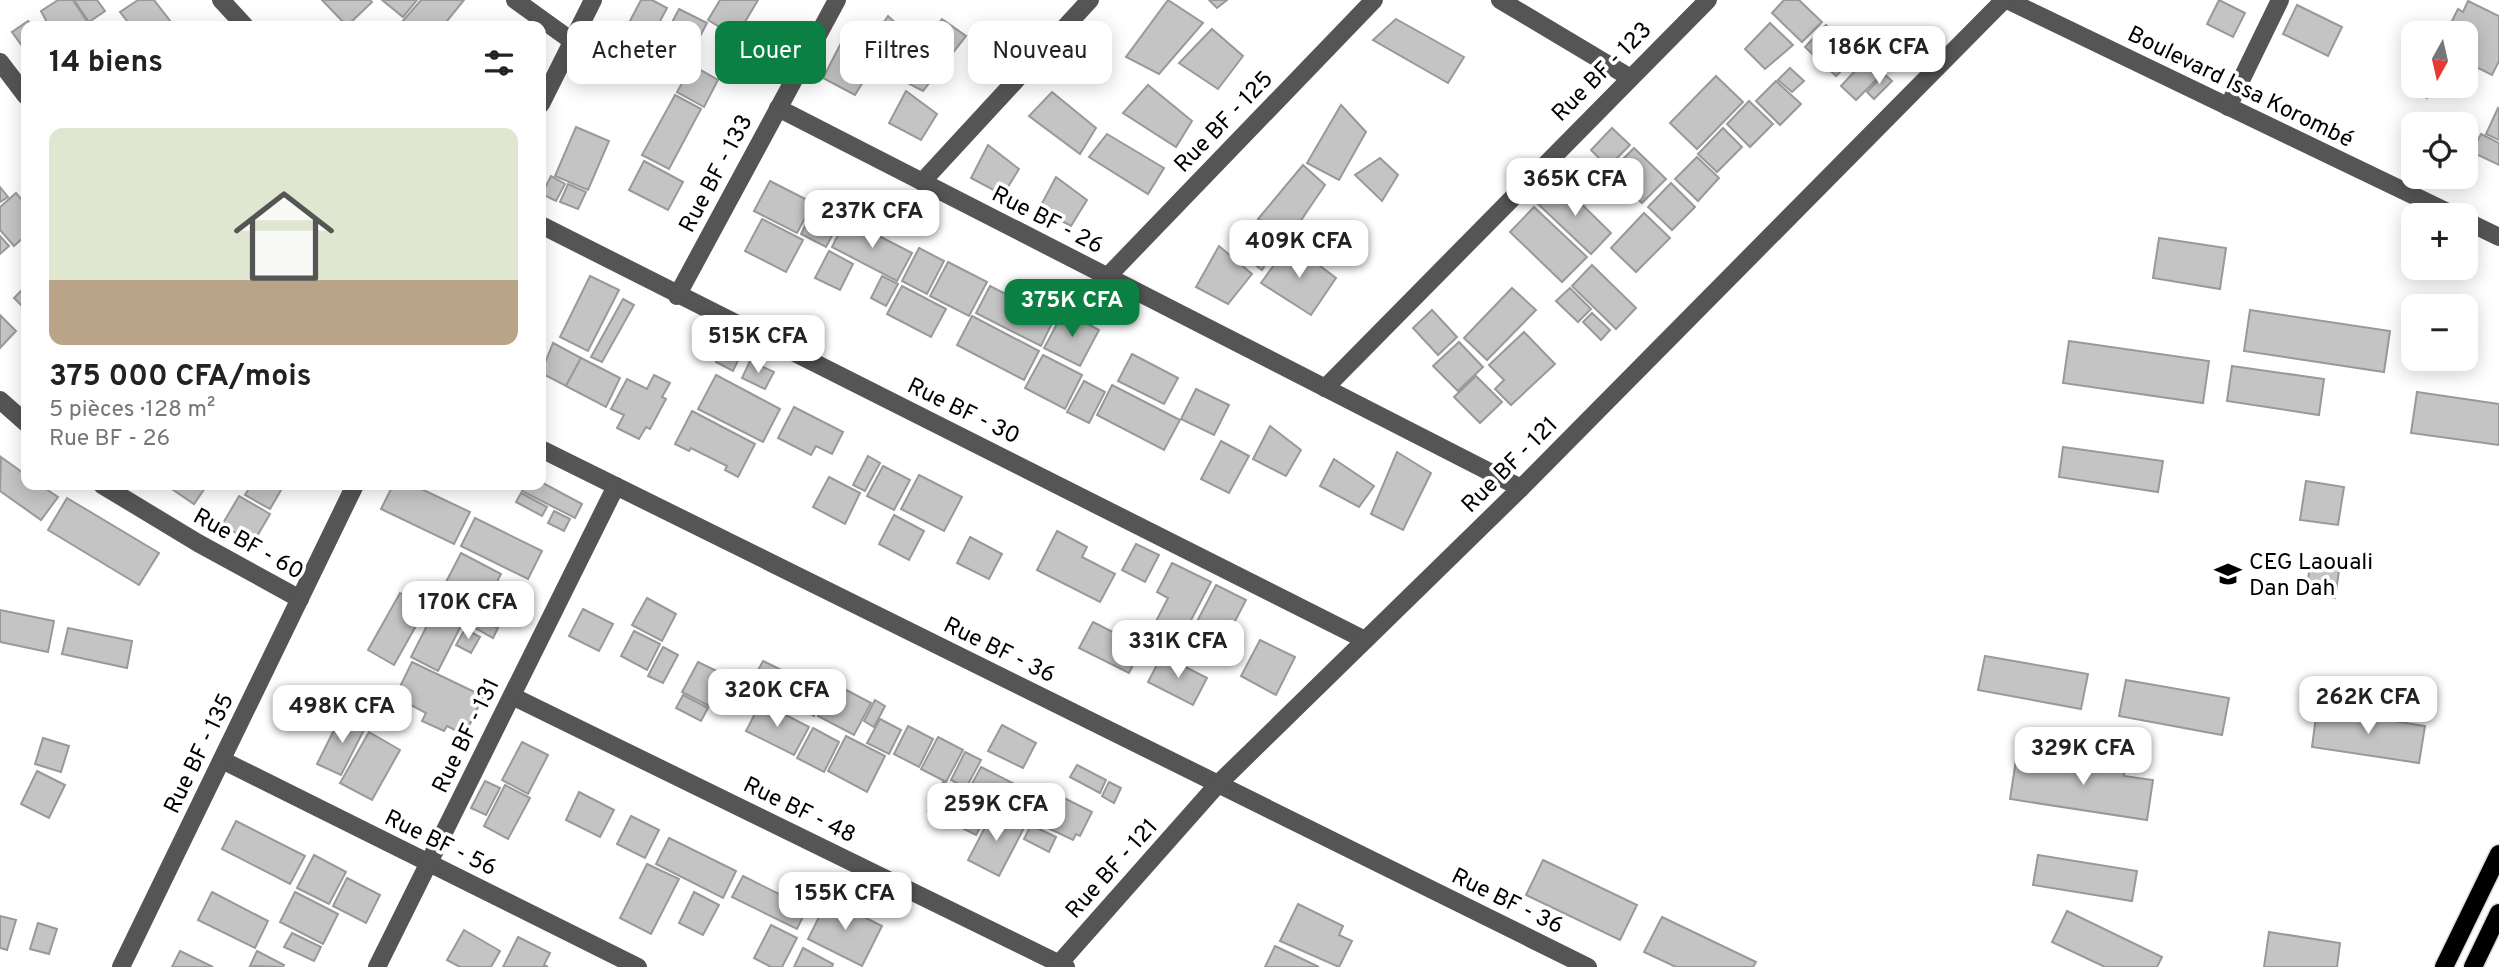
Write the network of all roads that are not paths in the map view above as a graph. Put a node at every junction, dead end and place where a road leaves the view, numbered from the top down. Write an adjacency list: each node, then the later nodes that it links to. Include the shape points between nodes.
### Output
1 (221, 0): 11 (street)
2 (514, 0): 12 (street)
3 (593, 0): 13 (street)
4 (837, 0): 22 (street, Rue BF - 133)
5 (1090, 0): 23 (street)
6 (1374, 0): 28 (street, Rue BF - 125)
7 (1500, 0): 18 (street)
8 (1708, 0): 18 (street, Rue BF - 123)
9 (2005, 0): 21 (street, Boulevard Issa Korombé); 35 (street, Rue BF - 121)
10 (2280, 0): 21 (street)
11 (240, 21)
12 (544, 21)
13 (582, 21)
14 (546, 23): 15 (street)
15 (567, 37)
16 (567, 51): 20 (street)
17 (0, 62): 19 (street)
18 (1629, 77): 30 (street, Rue BF - 123)
19 (21, 89)
20 (546, 94)
21 (2228, 107): 24 (street, Boulevard Issa Korombé)
22 (778, 108): 23 (street, Rue BF - 26); 29 (street, Rue BF - 133)
23 (922, 182): 28 (street, Rue BF - 26)
24 (2429, 203)
25 (2478, 227): 27 (street)
26 (546, 228): 29 (street, Rue BF - 30)
27 (2499, 237)
28 (1108, 276): 30 (street, Rue BF - 26)
29 (677, 296): 39 (street, Rue BF - 30)
30 (1325, 388): 35 (street, Rue BF - 26)
31 (0, 400): 32 (street)
32 (21, 418)
33 (546, 451): 34 (street, Rue BF - 36)
34 (616, 486): 40 (street, Rue BF - 131); 42 (street, Rue BF - 36)
35 (1521, 488): 39 (street, Rue BF - 121)
36 (110, 490): 38 (street, Rue BF - 60)
37 (353, 490): 38 (street, Rue BF - 135)
38 (300, 599): 41 (street, Rue BF - 135)
39 (1365, 640): 42 (street, Rue BF - 121)
40 (512, 696): 44 (street, Rue BF - 131); 47 (street, Rue BF - 48)
41 (222, 760): 44 (street, Rue BF - 56); 48 (street, Rue BF - 135)
42 (1218, 784): 47 (street, Rue BF - 121); 50 (street, Rue BF - 36)
43 (2499, 854): 51 (main road)
44 (429, 863): 46 (street, Rue BF - 56); 49 (street, Rue BF - 131)
45 (2499, 913): 52 (main road)
46 (632, 966)
47 (1060, 966)
48 (121, 967)
49 (377, 967)
50 (1588, 967)
51 (2444, 967)
52 (2473, 967)

